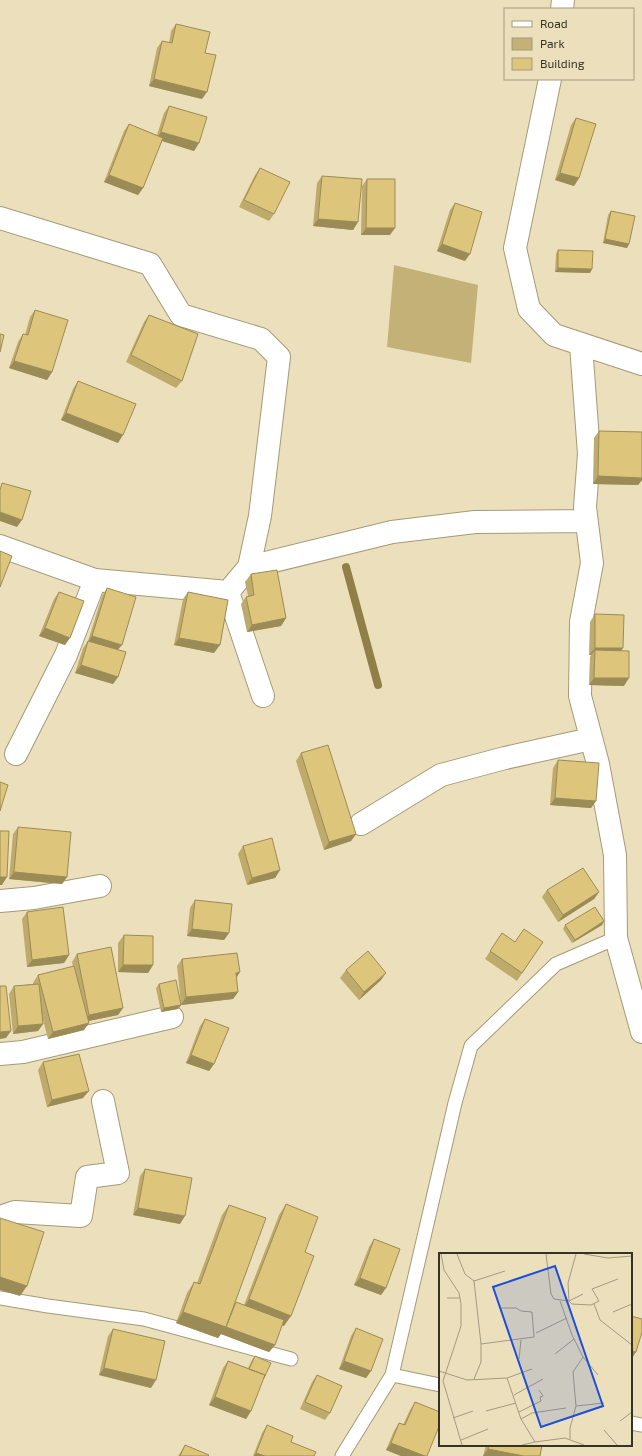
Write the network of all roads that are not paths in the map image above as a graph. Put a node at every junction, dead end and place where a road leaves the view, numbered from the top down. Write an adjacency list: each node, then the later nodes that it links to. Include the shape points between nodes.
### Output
1 (550, 80): 3 (street, via 516,248 529,309 554,335)
2 (0, 218): 7 (street, via 150,264 181,315 261,339 279,356 260,516)
3 (581, 345): 4 (street); 5 (street, via 589,454)
4 (642, 364)
5 (586, 520): 7 (street, via 475,522 392,532); 11 (street, via 592,563 581,622 580,696)
6 (0, 546): 8 (street)
7 (249, 567): 9 (street)
8 (95, 580): 9 (street); 12 (street, via 66,655)
9 (228, 592): 10 (street)
10 (263, 696)
11 (591, 739): 13 (street, via 441,775); 16 (street, via 615,855)
12 (16, 754)
13 (361, 824)
14 (100, 886): 15 (street, via 34,898)
15 (0, 901)
16 (616, 938): 18 (street); 24 (lane, via 556,964 471,1046 455,1103)
17 (172, 1017): 19 (street, via 23,1052)
18 (642, 1032)
19 (0, 1054)
20 (103, 1101): 21 (street, via 118,1173 87,1177 82,1216 15,1212)
21 (0, 1217)
22 (0, 1298): 23 (lane, via 144,1319)
23 (291, 1359)
24 (392, 1375): 25 (lane); 28 (lane)
25 (439, 1385)
26 (632, 1423): 27 (lane)
27 (642, 1425)
28 (342, 1456)

